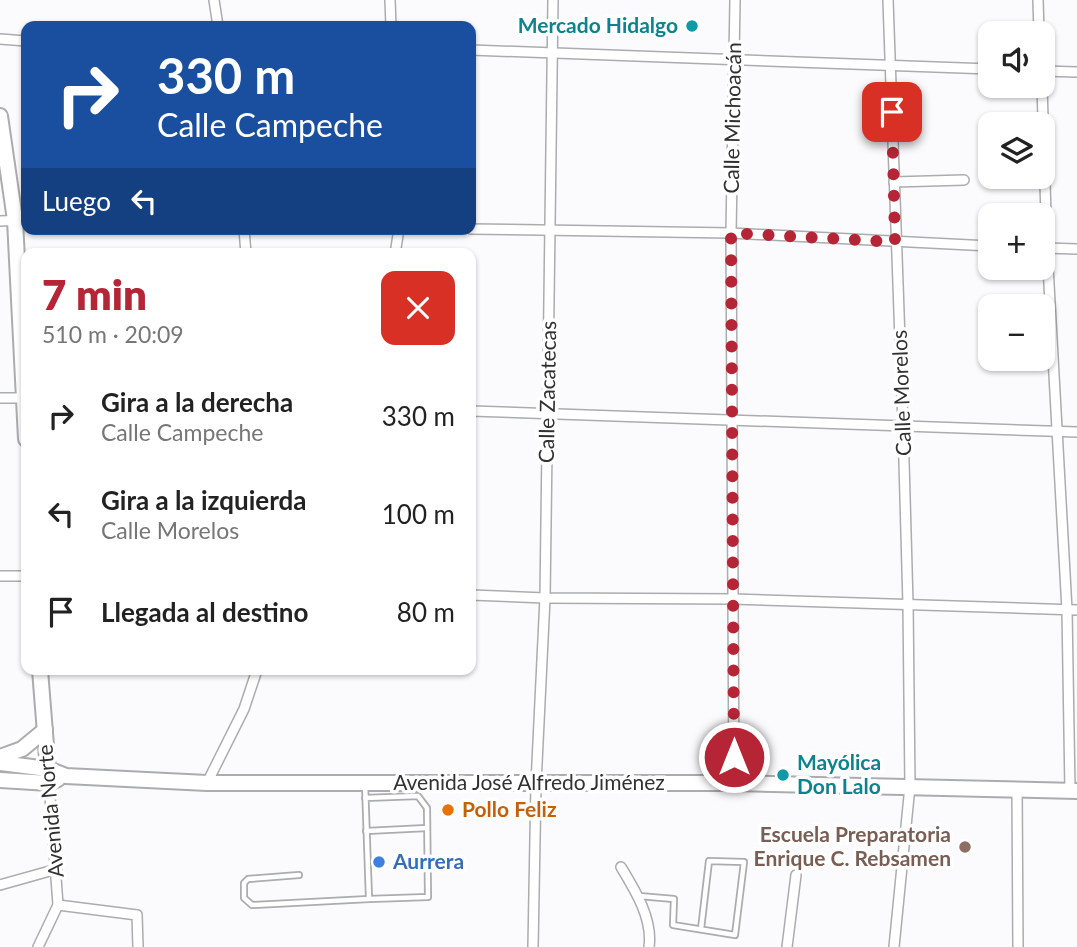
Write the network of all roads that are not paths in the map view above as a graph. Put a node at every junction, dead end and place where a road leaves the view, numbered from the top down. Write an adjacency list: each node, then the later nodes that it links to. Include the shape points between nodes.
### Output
1 (214, 0): 7 (street)
2 (390, 0): 8 (street)
3 (553, 0): 13 (street, Calle Zacatecas)
4 (735, 0): 14 (street, Calle Michoacán)
5 (888, 0): 15 (street, Calle Morelos)
6 (1038, 0): 9 (street)
7 (217, 21)
8 (391, 21)
9 (1039, 21)
10 (0, 39): 11 (street)
11 (21, 41)
12 (476, 50): 13 (street)
13 (552, 52): 14 (street); 27 (street, Calle Zacatecas)
14 (734, 60): 15 (street); 28 (street, Calle Michoacán)
15 (891, 66): 16 (street); 23 (street, Calle Morelos)
16 (978, 69)
17 (1055, 71): 18 (street)
18 (1077, 72)
19 (1042, 98): 24 (street)
20 (0, 116): 21 (main road)
21 (1, 131): 25 (main road)
22 (964, 180): 23 (street)
23 (894, 182): 29 (street, Calle Morelos)
24 (1044, 203)
25 (14, 220): 34 (main road)
26 (476, 229): 27 (street)
27 (551, 232): 28 (street); 38 (street, Calle Zacatecas)
28 (731, 233): 29 (street); 39 (street, Calle Michoacán)
29 (895, 242): 30 (street); 40 (street, Calle Morelos)
30 (978, 245)
31 (1055, 248): 32 (street)
32 (1077, 249)
33 (1047, 280): 41 (street)
34 (21, 333)
35 (0, 398): 36 (street)
36 (21, 398)
37 (476, 411): 38 (street)
38 (548, 414): 39 (street); 46 (street, Calle Zacatecas)
39 (733, 422): 40 (street); 47 (street, Calle Michoacán)
40 (904, 426): 41 (street); 48 (street, Calle Morelos)
41 (1058, 432): 42 (street); 49 (street)
42 (1077, 432)
43 (0, 576): 44 (street)
44 (21, 576)
45 (476, 595): 46 (street)
46 (545, 598): 47 (street); 59 (street, Calle Zacatecas)
47 (733, 599): 48 (street); 58 (street, Calle Michoacán)
48 (908, 604): 49 (street); 60 (street, Calle Morelos)
49 (1072, 610): 63 (street)
50 (40, 675): 52 (main road, Avenida Norte)
51 (255, 675): 57 (street, via 244,709)
52 (45, 730): 53 (main road, via 22,748); 55 (main road, Avenida Norte)
53 (0, 757)
54 (0, 763): 55 (main road)
55 (49, 776): 56 (main road); 57 (main road, Avenida José Alfredo Jiménez); 67 (street, Avenida Norte)
56 (0, 779)
57 (206, 783): 62 (main road, Avenida José Alfredo Jiménez)
58 (734, 783): 59 (main road, Avenida José Alfredo Jiménez); 60 (main road, Avenida José Alfredo Jiménez)
59 (537, 784): 62 (main road, Avenida José Alfredo Jiménez); 77 (street, Calle Zacatecas)
60 (909, 786): 61 (main road, Avenida José Alfredo Jiménez); 80 (street, Calle Morelos)
61 (1017, 788): 63 (main road, Avenida José Alfredo Jiménez); 81 (street)
62 (365, 791): 64 (lane, via 418,796 427,808); 65 (lane)
63 (1073, 791)
64 (427, 828): 65 (lane); 72 (lane, via 428,897)
65 (366, 831): 72 (lane)
66 (621, 867): 71 (street)
67 (57, 869): 70 (street); 73 (street, Avenida Norte)
68 (299, 875): 72 (lane, via 248,879 244,898 252,905)
69 (796, 875): 79 (street)
70 (0, 885)
71 (638, 896): 74 (lane, via 674,899 673,925); 78 (street)
72 (369, 899)
73 (58, 905): 75 (street, Avenida Norte); 76 (street, via 137,915)
74 (701, 929): 74 (lane, via 735,935 744,862 709,861)
75 (38, 947)
76 (138, 947)
77 (533, 947)
78 (649, 947)
79 (787, 947)
80 (894, 947)
81 (1018, 947)

